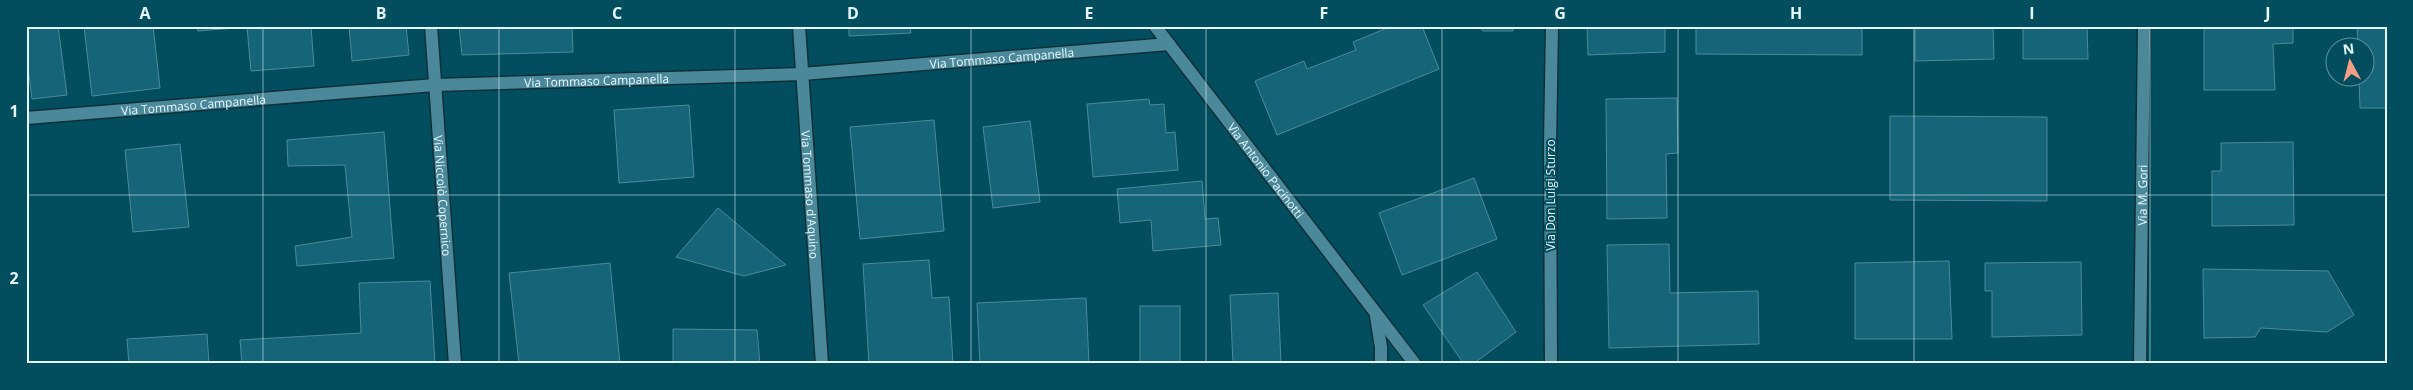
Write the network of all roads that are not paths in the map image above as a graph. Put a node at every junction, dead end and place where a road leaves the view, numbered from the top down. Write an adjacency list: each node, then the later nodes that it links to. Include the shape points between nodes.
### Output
1 (431, 26): 8 (street, Via Niccolò Copernico)
2 (798, 26): 7 (street, Via Tommaso d'Aquino)
3 (1155, 26): 6 (street, Via Antonio Pacinotti)
4 (1552, 26): 15 (street, Via Don Luigi Sturzo)
5 (2144, 26): 16 (street, Via M. Gori)
6 (1169, 44): 7 (street, Via Tommaso Campanella); 10 (street, Via Antonio Pacinotti)
7 (802, 74): 8 (street, Via Tommaso Campanella); 12 (street, Via Tommaso d'Aquino)
8 (435, 85): 9 (street, Via Tommaso Campanella); 11 (street, Via Niccolò Copernico)
9 (26, 118)
10 (1376, 316): 13 (street); 14 (street, Via Antonio Pacinotti)
11 (455, 364)
12 (822, 364)
13 (1380, 364)
14 (1415, 364)
15 (1551, 364)
16 (2140, 364)

